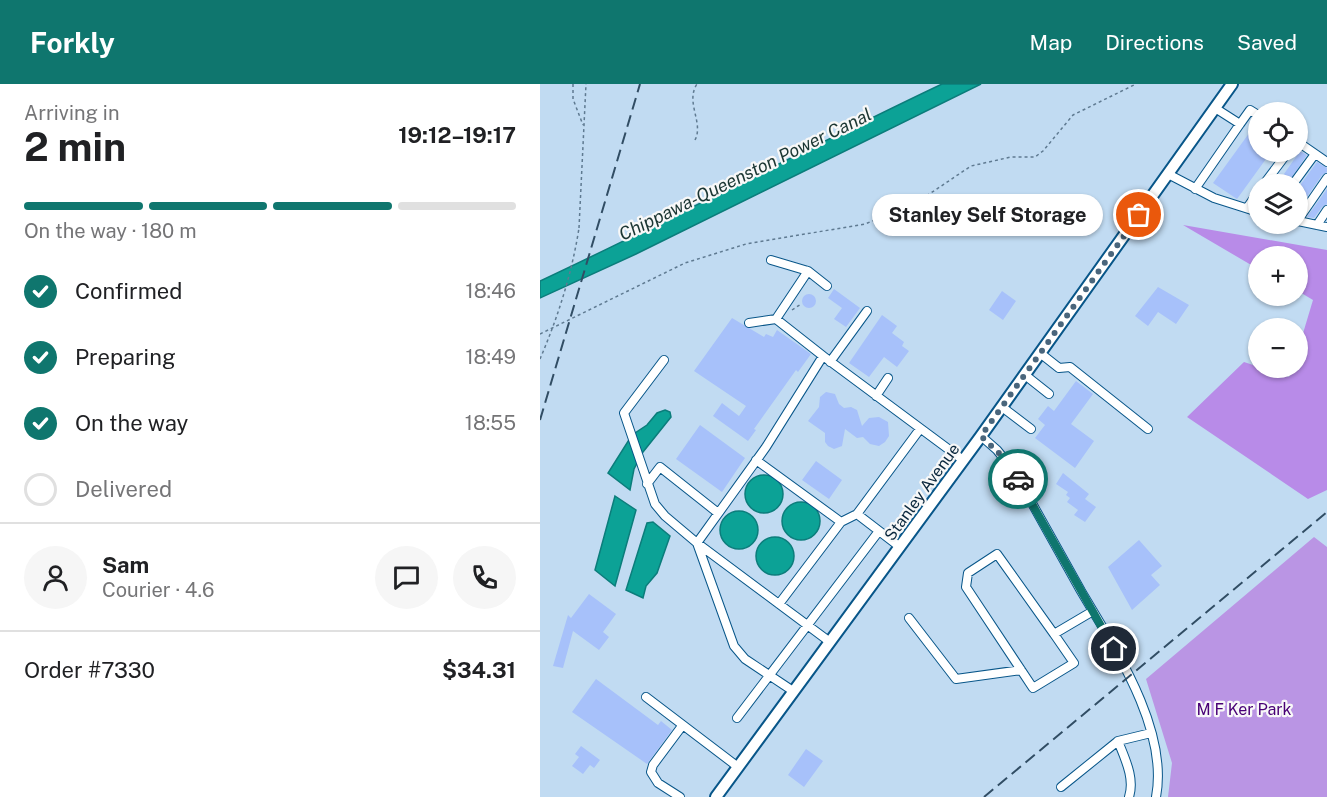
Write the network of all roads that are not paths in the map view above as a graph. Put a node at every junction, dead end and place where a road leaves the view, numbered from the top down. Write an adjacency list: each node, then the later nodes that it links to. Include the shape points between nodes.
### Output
1 (1232, 84): 2 (main road, Stanley Avenue)
2 (1215, 108): 4 (street); 8 (main road, Stanley Avenue)
3 (1248, 113): 4 (street)
4 (1240, 124): 11 (street)
5 (1308, 149): 6 (street)
6 (1315, 154): 7 (street); 9 (street)
7 (1327, 162)
8 (1168, 174): 11 (street); 24 (main road, Stanley Avenue)
9 (1300, 174)
10 (1327, 178): 12 (street)
11 (1195, 189): 13 (street)
12 (1308, 206)
13 (1247, 208)
14 (1327, 210): 16 (street)
15 (1308, 223): 16 (street)
16 (1317, 225): 17 (street)
17 (1327, 227)
18 (771, 260): 19 (street)
19 (808, 271): 20 (street); 22 (street)
20 (827, 286)
21 (867, 312): 27 (street)
22 (776, 319): 23 (street); 25 (street)
23 (749, 323)
24 (1040, 353): 28 (main road, Stanley Avenue); 35 (street, via 1059,368 1071,367)
25 (823, 356): 27 (street); 37 (street)
26 (664, 360): 39 (street, via 624,413)
27 (830, 362): 31 (street)
28 (1025, 375): 30 (street); 32 (main road, Stanley Avenue)
29 (888, 378): 31 (street)
30 (1049, 394)
31 (876, 396): 33 (street)
32 (1002, 407): 34 (street); 36 (main road, Stanley Avenue)
33 (920, 429): 38 (street); 41 (street)
34 (1031, 429)
35 (1148, 429)
36 (981, 436): 38 (main road, Stanley Avenue); 47 (street, via 1014,471)
37 (756, 460): 40 (street); 42 (street)
38 (963, 460): 45 (main road, Stanley Avenue)
39 (647, 484): 40 (street, via 660,467); 44 (street, via 660,510)
40 (718, 513): 44 (street)
41 (857, 513): 42 (street); 43 (street)
42 (841, 522): 46 (street)
43 (879, 531): 45 (street); 49 (street)
44 (697, 543): 46 (street); 53 (street, via 734,646)
45 (900, 547): 51 (main road, Stanley Avenue)
46 (778, 604): 49 (street)
47 (1093, 611): 50 (street); 58 (street, via 1129,677)
48 (909, 618): 52 (street, via 956,678)
49 (808, 625): 51 (street); 53 (street)
50 (1054, 634): 52 (street, via 1074,663 1033,688); 52 (street, via 997,554 968,573 966,587)
51 (830, 642): 54 (main road, Stanley Avenue)
52 (1022, 670)
53 (770, 676): 54 (street); 56 (street)
54 (793, 691): 60 (main road, Stanley Avenue)
55 (646, 697): 57 (street)
56 (737, 718)
57 (681, 726): 60 (street); 62 (street, via 651,772 658,783)
58 (1151, 733): 59 (street); 65 (street, via 1158,770)
59 (1118, 741): 61 (street); 64 (street, via 1131,774)
60 (738, 767): 63 (main road, Stanley Avenue)
61 (1061, 787)
62 (680, 797)
63 (716, 797)
64 (1129, 797)
65 (1156, 797)

